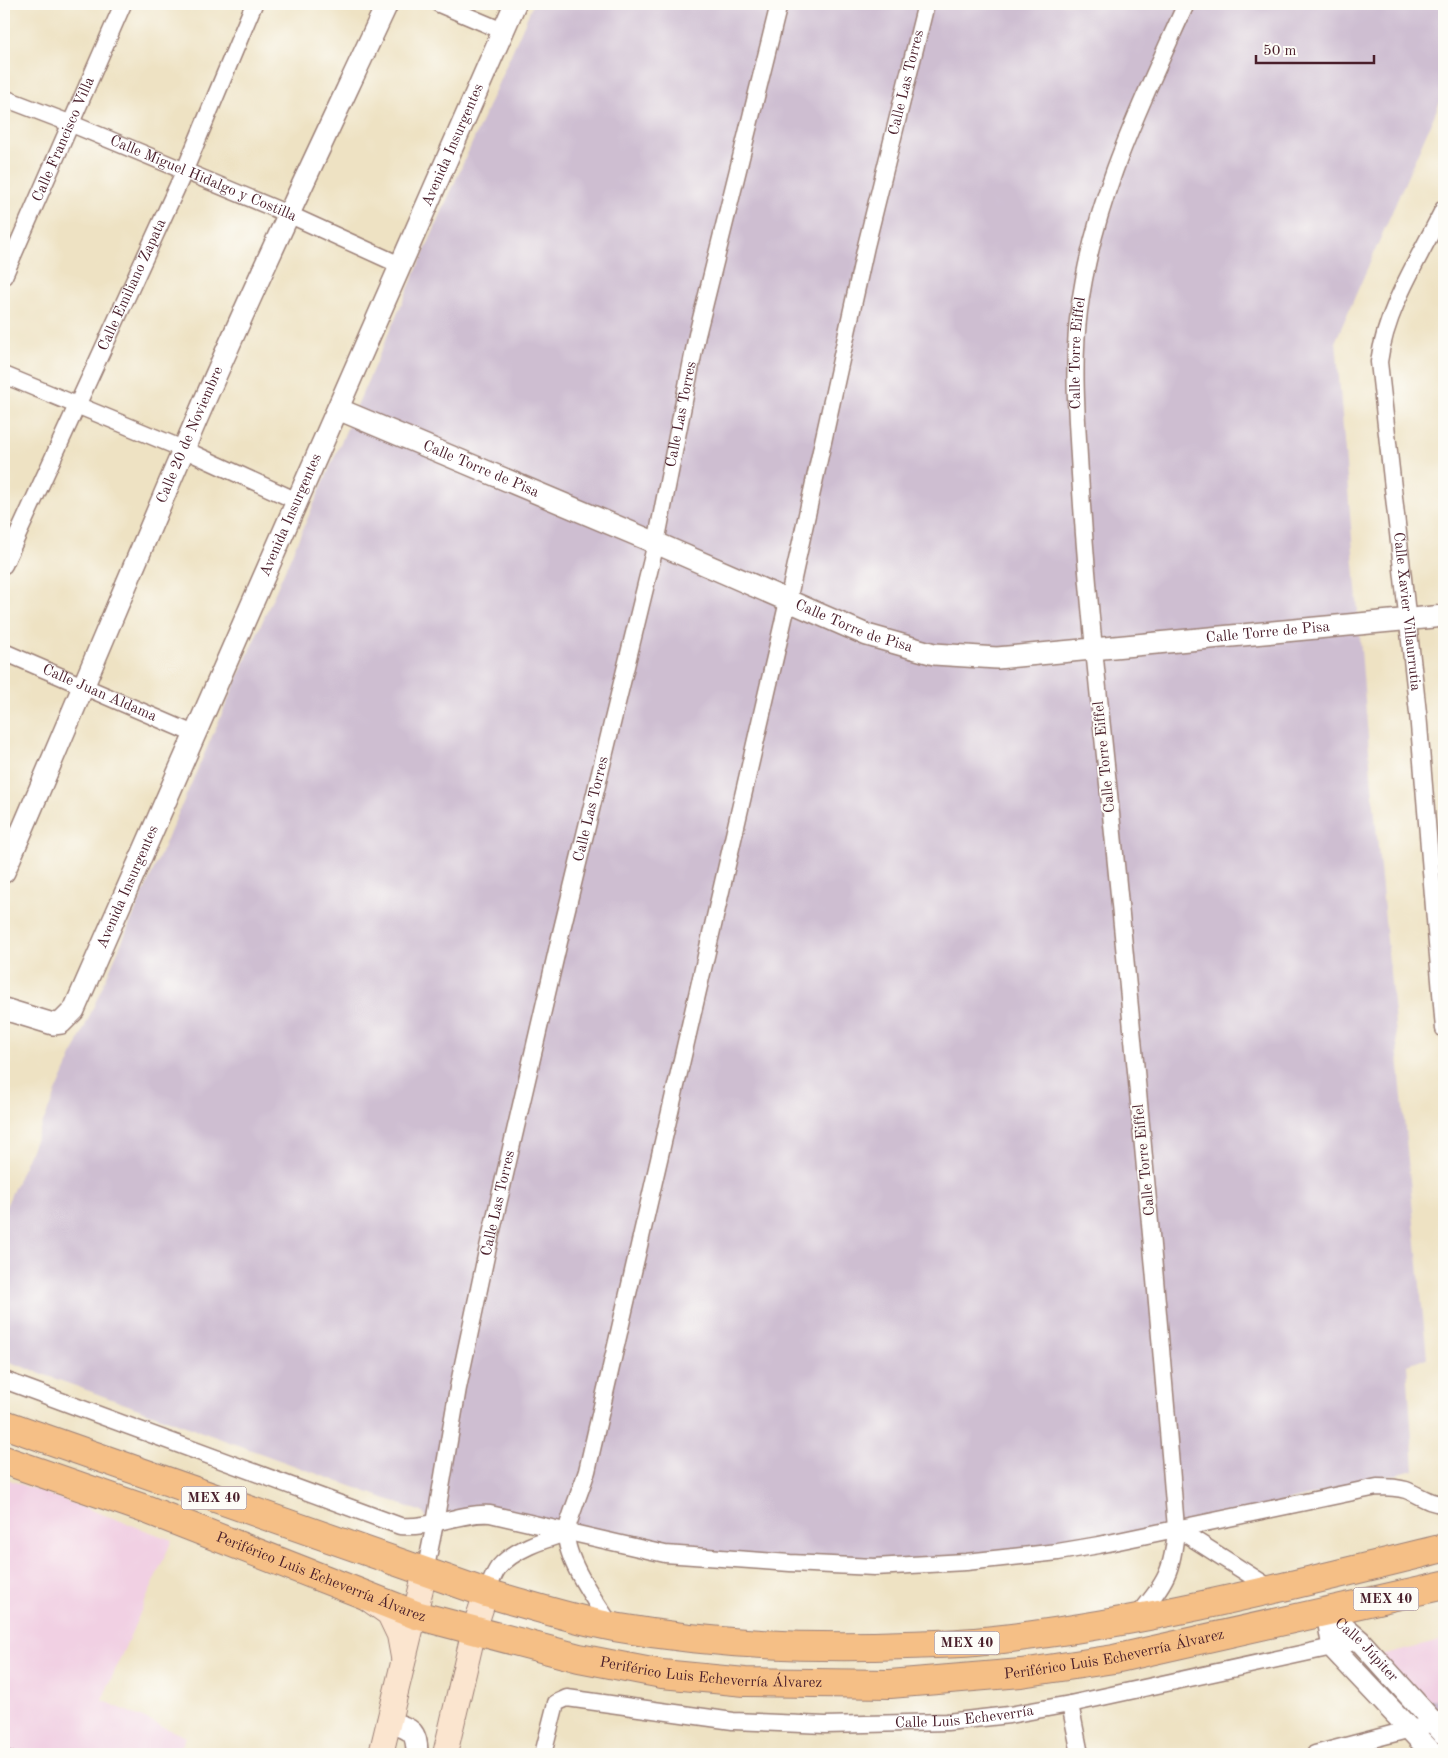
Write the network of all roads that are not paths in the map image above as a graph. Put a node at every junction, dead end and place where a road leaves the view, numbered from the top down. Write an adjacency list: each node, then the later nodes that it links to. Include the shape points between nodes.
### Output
1 (124, 4): 11 (street, Calle Francisco Villa)
2 (254, 4): 12 (street, Calle Emiliano Zapata)
3 (387, 4): 14 (street, Calle 20 de Noviembre)
4 (439, 4): 9 (street)
5 (515, 4): 9 (street, Avenida Insurgentes)
6 (779, 4): 22 (street, Calle Las Torres, via 697,335)
7 (926, 4): 24 (street, Calle Las Torres, via 866,246)
8 (1186, 4): 27 (street, Calle Torre Eiffel, via 1114,166 1089,256 1079,309 1074,365)
9 (504, 31): 15 (street, Avenida Insurgentes)
10 (4, 98): 11 (street, Calle Miguel Hidalgo y Costilla)
11 (72, 124): 12 (street, Calle Miguel Hidalgo y Costilla); 16 (street, Calle Francisco Villa)
12 (184, 172): 14 (street, Calle Miguel Hidalgo y Costilla); 18 (street, Calle Emiliano Zapata)
13 (1444, 208): 26 (street, Calle Xavier Villaurrutia, via 1392,312 1379,362)
14 (288, 214): 15 (street, Calle Miguel Hidalgo y Costilla); 20 (street, Calle 20 de Noviembre)
15 (400, 265): 19 (street, Avenida Insurgentes)
16 (4, 276)
17 (4, 375): 18 (street)
18 (76, 404): 20 (street); 23 (street, Calle Emiliano Zapata)
19 (338, 408): 21 (street, Avenida Insurgentes); 22 (street, Calle Torre de Pisa)
20 (183, 449): 21 (street); 29 (street, Calle 20 de Noviembre)
21 (297, 501): 30 (street, Avenida Insurgentes)
22 (656, 543): 24 (street, Calle Torre de Pisa); 40 (street, Calle Las Torres, via 484,1265 458,1388)
23 (4, 565)
24 (788, 601): 27 (street, Calle Torre de Pisa, via 867,635 934,654 998,658); 42 (street, Calle Las Torres, via 596,1433)
25 (1444, 616): 26 (street, Calle Torre de Pisa)
26 (1408, 620): 27 (street, Calle Torre de Pisa); 32 (street, Calle Xavier Villaurrutia, via 1428,827)
27 (1094, 648): 41 (street, Calle Torre Eiffel, via 1151,1224)
28 (4, 652): 29 (street, Calle Juan Aldama)
29 (84, 687): 30 (street, Calle Juan Aldama); 31 (street, Calle 20 de Noviembre)
30 (194, 734): 34 (street, Avenida Insurgentes, via 74,1010 61,1023 43,1022)
31 (4, 872)
32 (1439, 896): 33 (street, Calle Xavier Villaurrutia)
33 (1443, 994): 35 (street, Calle Xavier Villaurrutia)
34 (4, 1009)
35 (1444, 1029)
36 (4, 1380): 40 (street, via 400,1526 422,1527)
37 (4, 1424): 45 (highway, Periférico Luis Echeverría Álvarez / MEX 40)
38 (4, 1460): 49 (highway, Periférico Luis Echeverría Álvarez / MEX 40, via 148,1510)
39 (1444, 1504): 41 (street, via 1429,1502 1405,1490 1377,1487)
40 (435, 1523): 42 (street, via 472,1514 490,1514); 45 (street, Calle Las Torres)
41 (1176, 1528): 42 (street, via 1058,1552 874,1567 665,1554); 47 (street); 52 (street, Calle Torre Eiffel, via 1174,1558 1167,1576)
42 (566, 1533): 48 (street, via 546,1539 505,1561); 53 (street, via 577,1568)
43 (1444, 1548): 44 (highway, Periférico Luis Echeverría Álvarez / MEX 40)
44 (1358, 1570): 47 (highway, Periférico Luis Echeverría Álvarez / MEX 40); 50 (highway)
45 (425, 1572): 48 (highway, Periférico Luis Echeverría Álvarez / MEX 40); 51 (main road, Calle Las Torres); 54 (highway, via 453,1599)
46 (1444, 1585): 50 (highway, Periférico Luis Echeverría Álvarez / MEX 40)
47 (1272, 1589): 50 (highway); 52 (highway, Periférico Luis Echeverría Álvarez / MEX 40)
48 (486, 1593): 53 (highway, Periférico Luis Echeverría Álvarez / MEX 40); 54 (main road)
49 (363, 1595): 51 (highway, Periférico Luis Echeverría Álvarez / MEX 40); 57 (main road, via 389,1614 399,1635)
50 (1327, 1613): 54 (highway, Periférico Luis Echeverría Álvarez / MEX 40, via 1114,1659 1021,1673 890,1684 745,1682 662,1674); 55 (street, Calle Júpiter); 56 (street, Calle Júpiter)
51 (416, 1616): 54 (highway, Periférico Luis Echeverría Álvarez / MEX 40); 57 (main road, Calle Las Torres)
52 (1137, 1617): 53 (highway, Periférico Luis Echeverría Álvarez / MEX 40, via 1047,1634 972,1642 855,1647 717,1642)
53 (612, 1627)
54 (470, 1636): 65 (main road)
55 (1360, 1641): 56 (street, Calle Luis Echeverría); 60 (street, Calle Júpiter)
56 (1333, 1648): 58 (street, Calle Luis Echeverría); 61 (street, Calle Júpiter)
57 (403, 1660): 59 (main road, Calle Las Torres)
58 (1070, 1704): 66 (street, Calle Luis Echeverría, via 947,1722 825,1725 733,1721 577,1698 561,1699 553,1711); 67 (street)
59 (388, 1722): 63 (main road, Calle Las Torres); 64 (street, via 414,1733)
60 (1439, 1729): 61 (street)
61 (1410, 1730): 62 (street); 69 (street, Calle Júpiter)
62 (1330, 1752): 68 (street)
63 (380, 1754)
64 (417, 1754)
65 (445, 1754)
66 (544, 1754)
67 (1080, 1754)
68 (1315, 1754)
69 (1433, 1754)

